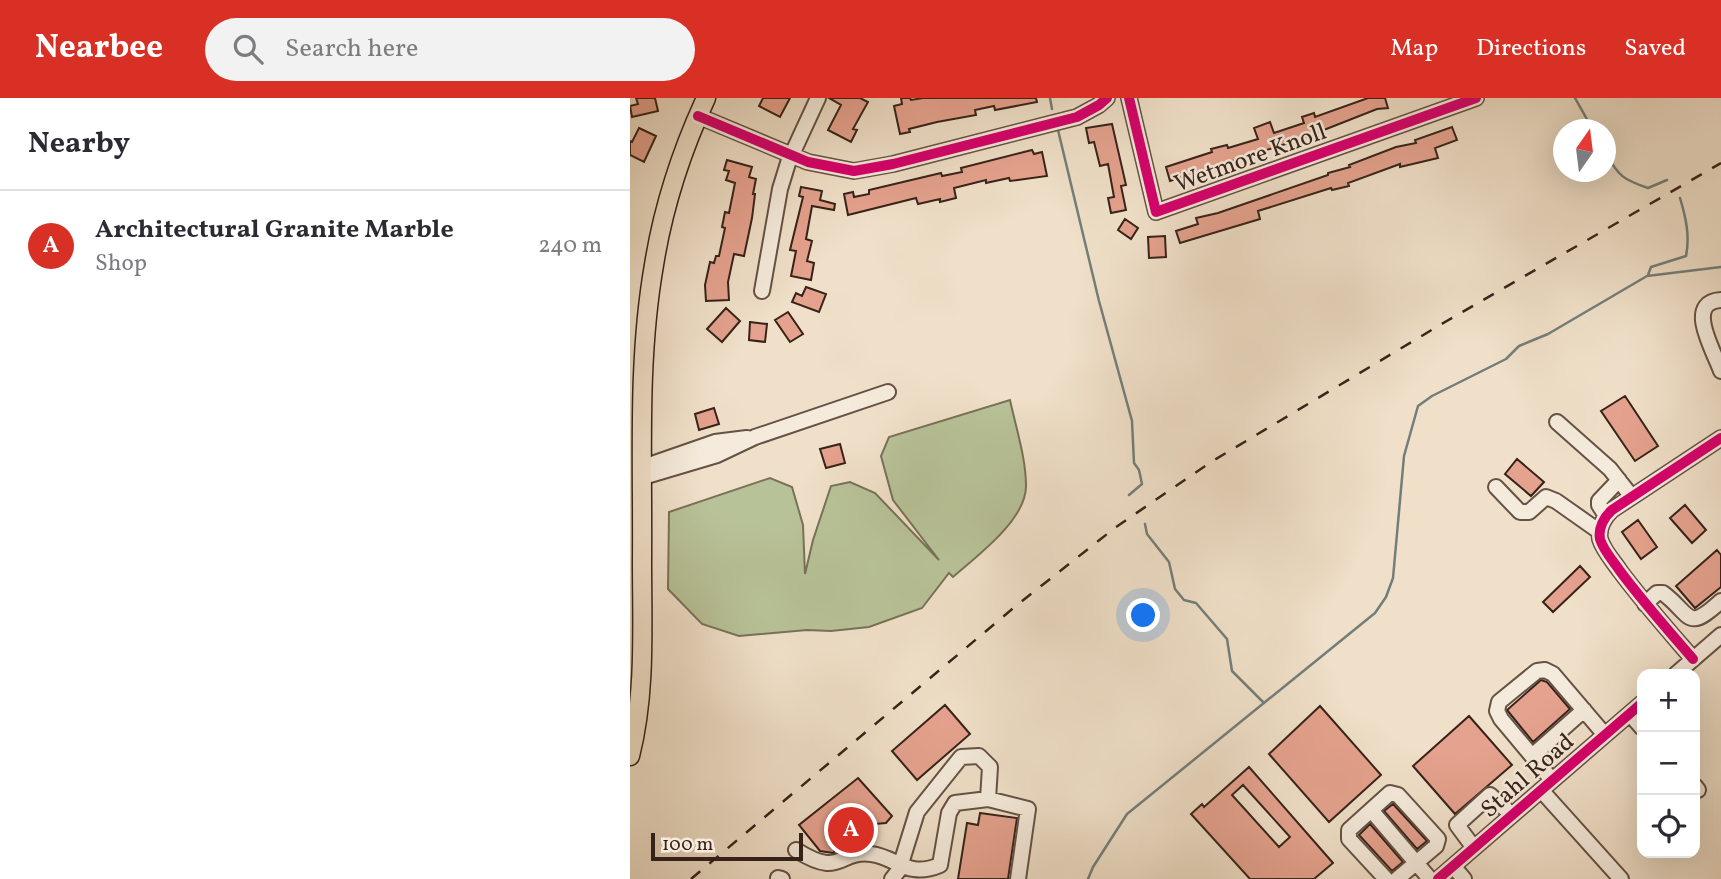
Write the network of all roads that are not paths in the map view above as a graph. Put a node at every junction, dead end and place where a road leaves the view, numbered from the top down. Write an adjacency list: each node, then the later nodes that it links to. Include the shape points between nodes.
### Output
1 (706, 98): 6 (main road)
2 (818, 98): 7 (street)
3 (1107, 98): 7 (street, via 1077,117 876,168 845,170)
4 (1129, 98): 5 (street, Wetmore Knoll, via 1156,212)
5 (1476, 98)
6 (698, 116): 7 (street); 14 (main road, via 664,216 653,266 645,351)
7 (791, 155): 8 (street, via 780,189)
8 (762, 291)
9 (1721, 300): 10 (street, via 1703,307 1701,317)
10 (1721, 371)
11 (888, 392): 14 (street, via 755,437 715,442)
12 (1557, 422): 15 (street)
13 (1721, 438): 17 (street)
14 (643, 472): 25 (main road)
15 (1619, 480): 17 (street); 18 (street, via 1599,501)
16 (1496, 487): 19 (street, via 1521,512 1529,512 1546,497)
17 (1632, 497): 18 (street)
18 (1606, 516): 19 (street)
19 (1600, 532): 21 (street, via 1603,545)
20 (1721, 601): 21 (street, via 1698,618 1685,616 1663,593)
21 (1645, 604): 23 (street)
22 (1721, 635): 23 (street)
23 (1693, 659): 24 (street)
24 (1682, 669)
25 (636, 679): 31 (main road, via 639,711)
26 (1637, 708): 28 (street, Stahl Road)
27 (1584, 710): 30 (street); 32 (street); 32 (street, via 1545,670 1537,671 1499,702 1501,719)
28 (1630, 714): 29 (street); 30 (street, Stahl Road)
29 (1637, 722)
30 (1605, 735): 33 (street, Stahl Road)
31 (630, 756)
32 (1532, 756): 33 (street)
33 (1552, 780): 34 (street, Stahl Road)
34 (1541, 790): 37 (street, Stahl Road); 49 (street)
35 (988, 799): 42 (street, via 955,803 940,865 918,874); 42 (street, via 990,767 979,756 961,757 917,812); 43 (street, via 1028,809)
36 (1371, 810): 40 (street); 40 (street, via 1390,793 1398,795 1438,839); 44 (street, via 1349,830 1349,839)
37 (1512, 815): 38 (street, Stahl Road); 38 (street, via 1490,795 1457,825)
38 (1474, 848): 41 (street, Stahl Road)
39 (796, 850): 42 (street, via 814,868 832,870 868,853 880,856)
40 (1417, 862): 45 (street); 46 (street)
41 (1454, 867): 47 (street, Stahl Road); 48 (street)
42 (896, 874)
43 (1018, 879)
44 (1386, 879)
45 (1397, 879)
46 (1430, 879)
47 (1438, 879)
48 (1464, 879)
49 (1620, 879)

